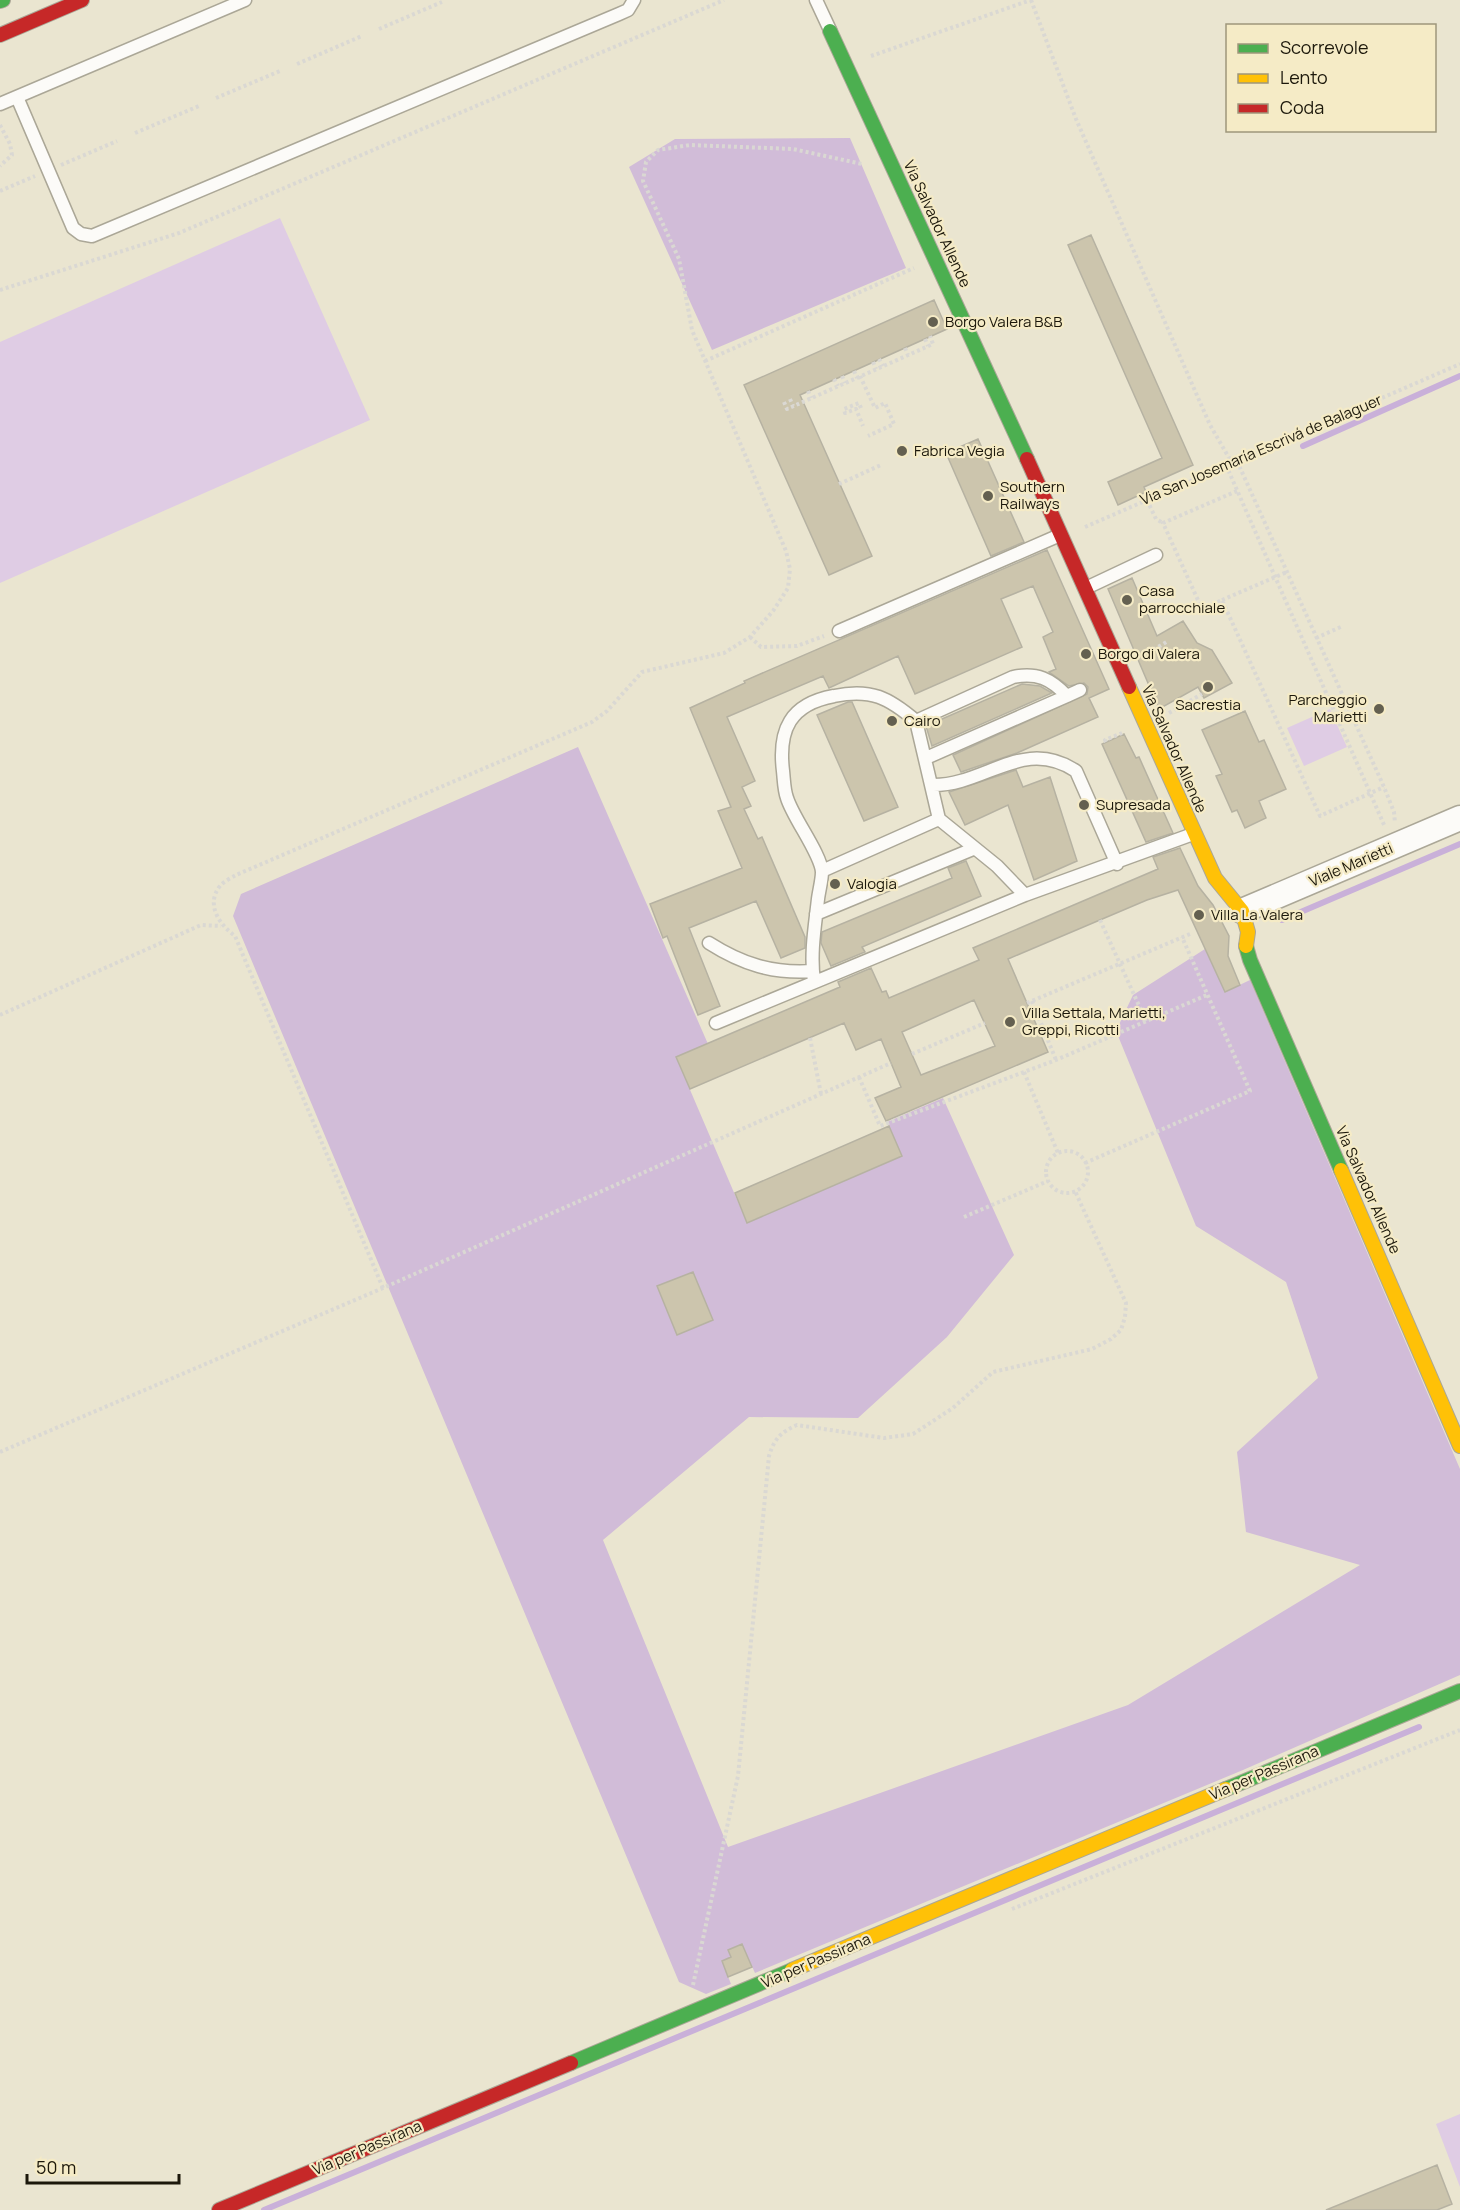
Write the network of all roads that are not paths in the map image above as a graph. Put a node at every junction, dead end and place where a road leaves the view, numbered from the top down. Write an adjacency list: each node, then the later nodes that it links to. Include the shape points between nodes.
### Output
1 (245, 0): 8 (lane)
2 (634, 0): 8 (lane, via 620,14 92,236 73,228)
3 (816, 0): 5 (lane, Via Salvador Allende)
4 (78, 1): 6 (street); 7 (lane)
5 (830, 31): 10 (street, Via Salvador Allende)
6 (0, 35)
7 (18, 42)
8 (17, 98): 9 (lane)
9 (0, 104)
10 (1061, 536): 12 (street, Via Salvador Allende); 13 (lane)
11 (1156, 555): 12 (lane)
12 (1085, 589): 21 (street, Via Salvador Allende, via 1117,674)
13 (839, 631)
14 (1080, 690): 15 (lane)
15 (1067, 696): 16 (lane, via 1055,683 1039,675 1013,677); 17 (lane)
16 (916, 722): 17 (lane); 24 (lane, via 893,701 849,693 808,706 790,719 782,735 781,753 787,798)
17 (926, 758): 18 (lane)
18 (932, 786): 20 (lane); 23 (lane, via 957,783 1017,761 1040,757 1062,762 1076,771)
19 (1460, 818): 26 (street, Viale Marietti)
20 (939, 819): 22 (lane); 24 (lane)
21 (1194, 834): 23 (lane); 26 (street, Via Salvador Allende, via 1215,878)
22 (974, 849): 25 (lane); 27 (lane)
23 (1117, 864): 25 (lane)
24 (822, 871): 27 (lane)
25 (1025, 895): 29 (lane)
26 (1242, 911): 31 (street, Via Salvador Allende, via 1250,960)
27 (816, 914): 29 (lane)
28 (709, 943): 29 (lane, via 735,959 771,970)
29 (813, 976): 30 (lane)
30 (716, 1023)
31 (1460, 1446)
32 (1460, 1691): 34 (street, Via per Passirana)
33 (1460, 1697): 34 (street, Via per Passirana)
34 (1411, 1711): 35 (street, Via per Passirana)
35 (219, 2210)

